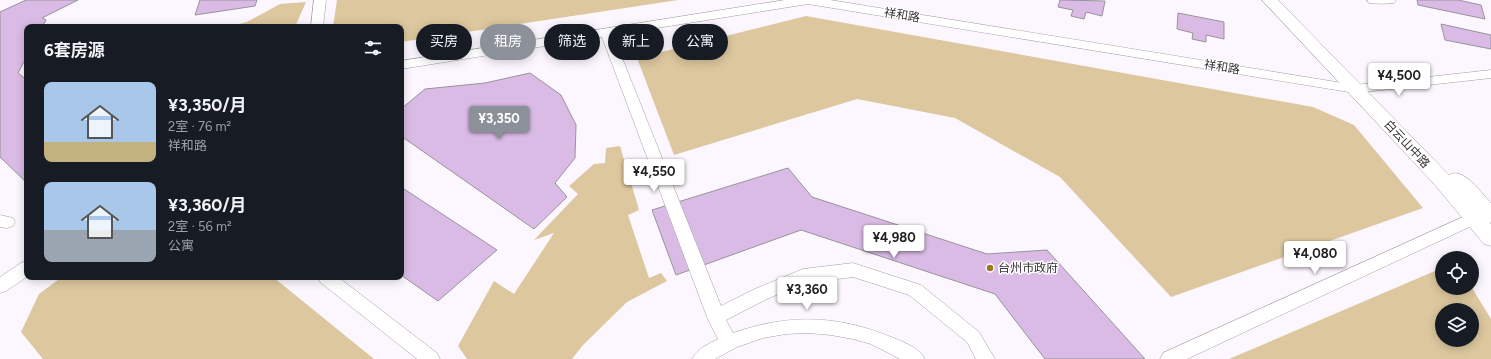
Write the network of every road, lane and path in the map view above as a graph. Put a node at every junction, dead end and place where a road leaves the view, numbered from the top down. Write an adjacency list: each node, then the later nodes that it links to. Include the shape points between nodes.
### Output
1 (320, 0): 7 (street)
2 (808, 0): 8 (street, 祥和路); 11 (street, 祥和路)
3 (1270, 0): 11 (main road, 白云山中路)
4 (1285, 0): 11 (main road, 白云山中路)
5 (1373, 0): 6 (street)
6 (1390, 0)
7 (316, 24)
8 (606, 32): 9 (street, 祥和路); 17 (street)
9 (404, 65)
10 (1491, 74): 11 (street, 祥和路)
11 (1362, 88): 12 (main road, 白云山中路, via 1442,180)
12 (1482, 216): 13 (main road, 白云山中路); 23 (street)
13 (1491, 238)
14 (24, 270): 16 (street)
15 (330, 280): 19 (street)
16 (0, 286)
17 (716, 318): 18 (street); 22 (street, via 761,294 803,276 853,270 915,290 973,337)
18 (728, 342): 20 (street); 21 (street, via 755,332 784,326 814,325 843,328 872,336)
19 (431, 359)
20 (701, 359)
21 (916, 359)
22 (986, 359)
23 (1169, 359)

